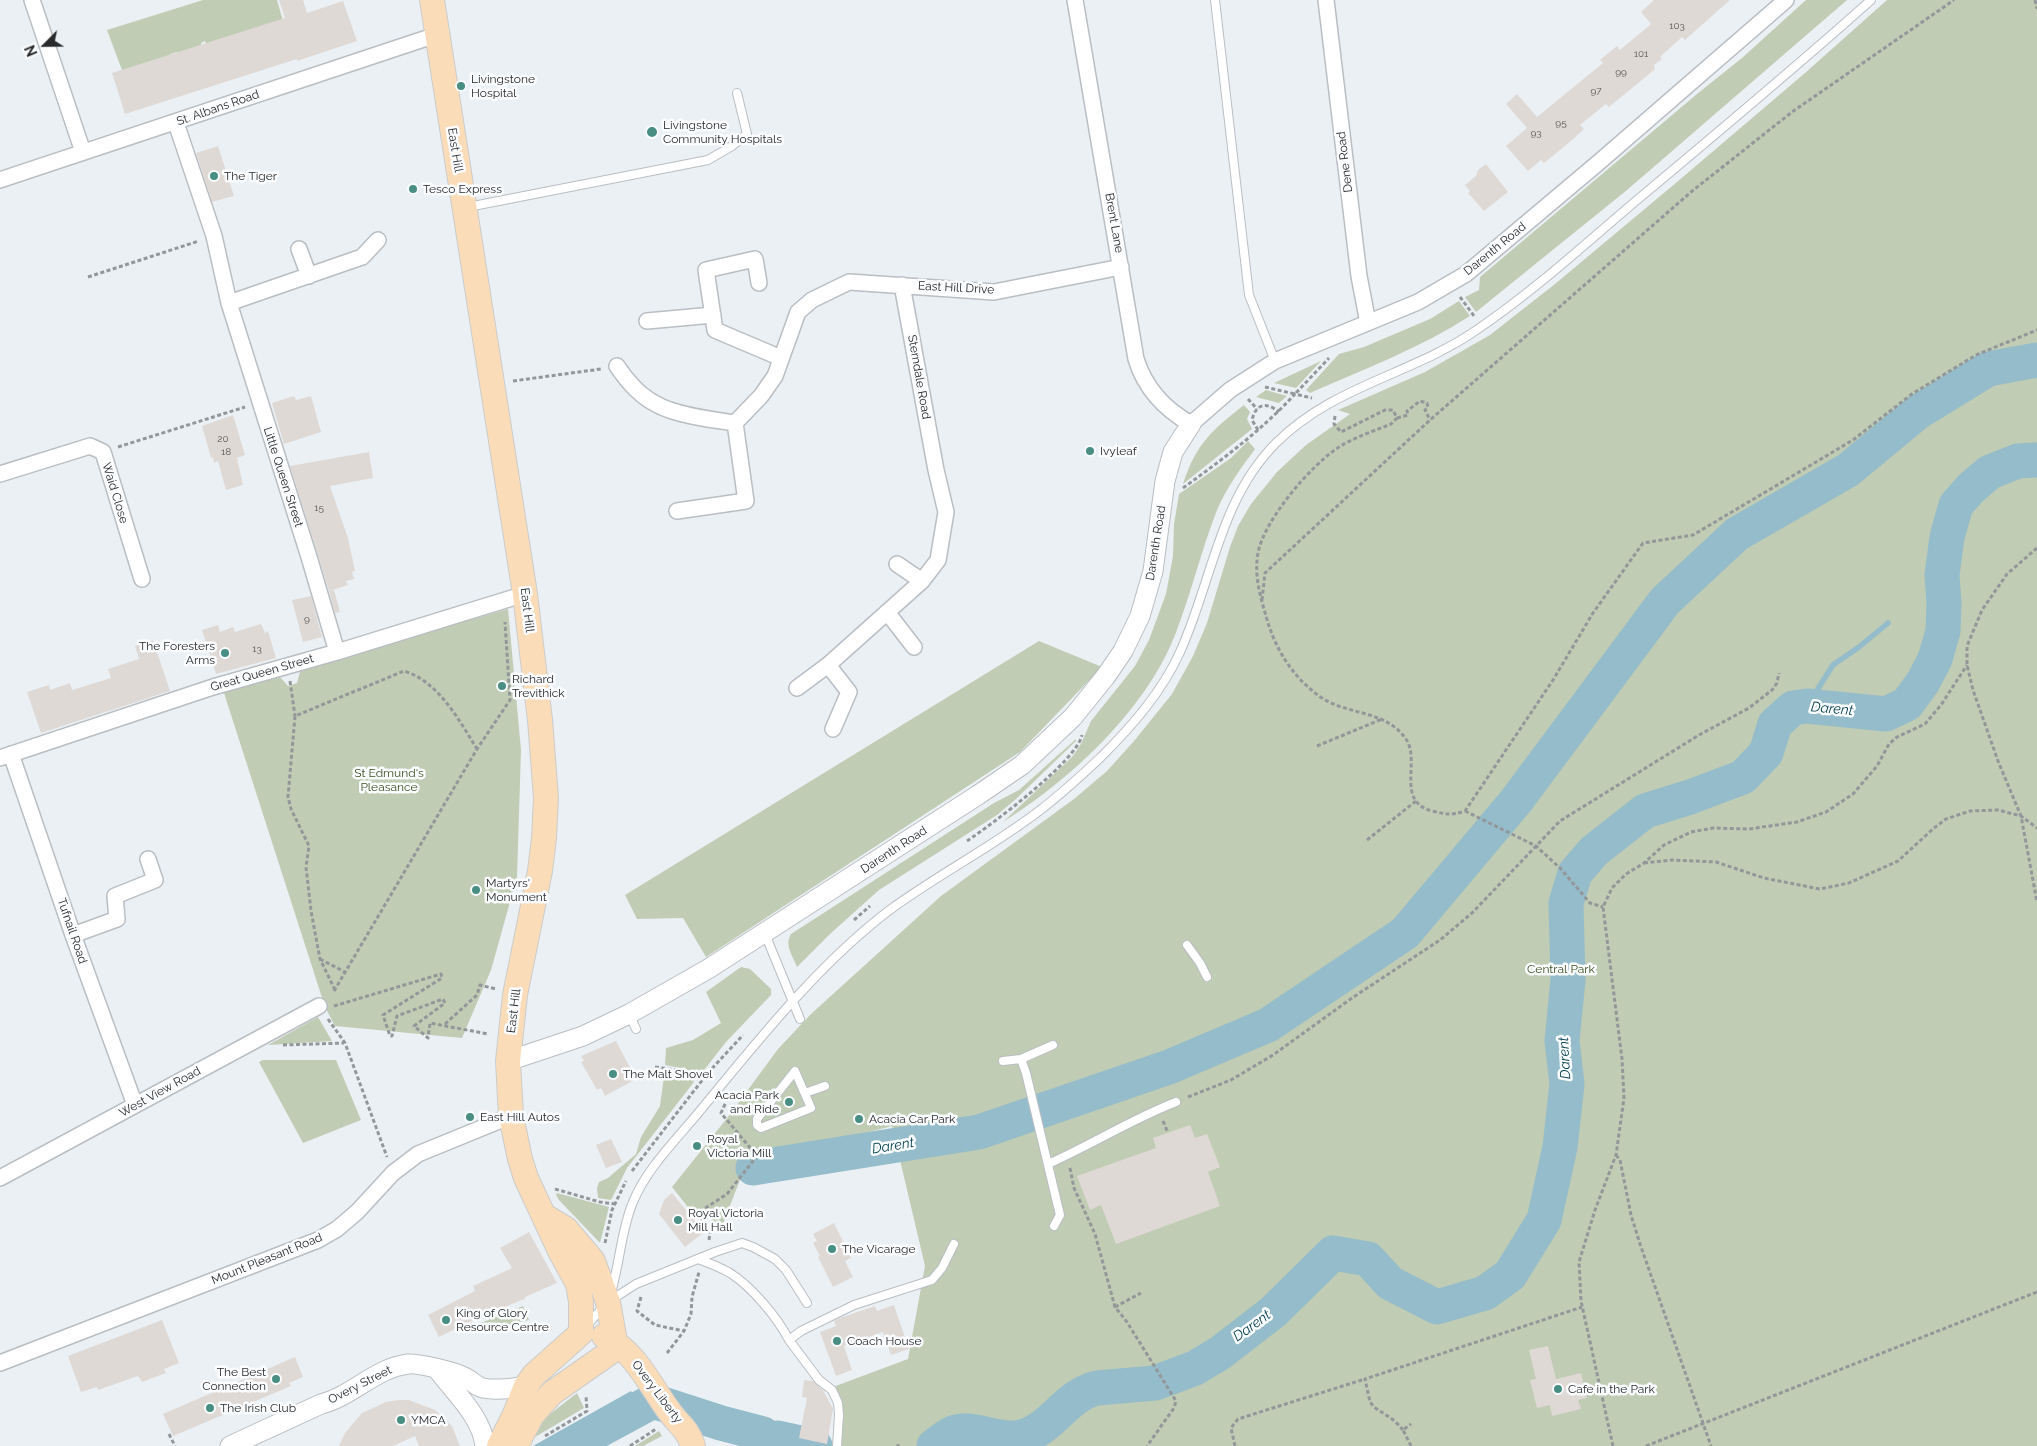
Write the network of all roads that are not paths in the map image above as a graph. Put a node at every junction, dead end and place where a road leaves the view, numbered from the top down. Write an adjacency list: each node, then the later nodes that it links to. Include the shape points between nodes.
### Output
1 (32, 0): 11 (street)
2 (432, 0): 8 (main road, East Hill)
3 (1075, 0): 16 (street, Brent Lane)
4 (1215, 0): 25 (lane, via 1249,295)
5 (1326, 0): 23 (street, Dene Road, via 1359,276)
6 (1786, 0): 23 (street, Darenth Road, via 1466,274 1418,302)
7 (1871, 0): 47 (lane, via 1583,246 1479,328 1433,356 1329,402 1297,422 1272,447 1239,492 1224,525 1196,615 1181,651 1162,685 1132,724 1082,775 1037,812 884,914 841,952)
8 (436, 35): 10 (street, St. Albans Road); 13 (main road, East Hill)
9 (737, 93): 13 (lane, via 747,134 708,160)
10 (176, 123): 11 (street, St. Albans Road); 20 (street, Little Queen Street, via 214,236)
11 (83, 152): 12 (street, St. Albans Road)
12 (0, 180)
13 (464, 208): 34 (main road, East Hill)
14 (378, 240): 17 (street, via 362,257)
15 (299, 249): 17 (street)
16 (1121, 267): 19 (street, East Hill Drive, via 994,292); 28 (street, Brent Lane, via 1141,377 1159,399)
17 (309, 276): 20 (street)
18 (759, 283): 21 (street, via 755,259 706,270)
19 (902, 285): 24 (street, East Hill Drive, via 849,282 812,300 798,312); 33 (street, Sterndale Road, via 946,512 938,560)
20 (229, 302): 37 (street, Little Queen Street)
21 (713, 314): 22 (street); 24 (street, via 715,330)
22 (647, 321)
23 (1368, 323): 25 (street, Darenth Road)
24 (780, 358): 27 (street, via 775,376)
25 (1275, 361): 28 (street, Darenth Road, via 1230,390)
26 (617, 366): 27 (street, via 627,381 656,405)
27 (735, 423): 30 (street, via 746,501)
28 (1191, 424): 43 (street, Darenth Road, via 1173,452 1165,481 1153,571 1140,616 1123,651 1073,717 1015,770)
29 (0, 474): 32 (street, Waid Close, via 90,446 103,452)
30 (677, 511)
31 (897, 564): 33 (street)
32 (142, 579)
33 (922, 581): 35 (street, Sterndale Road)
34 (525, 594): 37 (street, Great Queen Street); 53 (main road, East Hill, via 546,798 540,871 520,965)
35 (887, 612): 36 (street); 38 (street, Sterndale Road)
36 (914, 648)
37 (337, 652): 41 (street, Great Queen Street, via 212,687)
38 (828, 665): 39 (street, Sterndale Road); 40 (street, via 849,692)
39 (797, 688)
40 (833, 729)
41 (6, 756): 44 (street, Tufnail Road)
42 (148, 859): 44 (street, via 155,880 115,896 117,919)
43 (765, 934): 47 (lane); 53 (street, Darenth Road, via 632,1022)
44 (73, 935): 57 (street, Tufnail Road)
45 (1187, 945): 46 (lane)
46 (1207, 977)
47 (793, 1002): 49 (lane); 65 (lane, via 644,1180 632,1205)
48 (322, 1009): 57 (street, West View Road, via 256,1039)
49 (800, 1019)
50 (1053, 1045): 51 (lane)
51 (1021, 1059): 52 (lane); 59 (lane)
52 (1003, 1061)
53 (508, 1062): 58 (main road, East Hill)
54 (825, 1086): 55 (lane)
55 (805, 1093): 55 (lane, via 795,1071 757,1119 757,1125 761,1128 812,1108)
56 (1176, 1102): 59 (lane)
57 (136, 1106): 60 (street, West View Road)
58 (511, 1116): 61 (main road, East Hill, via 526,1178); 70 (street, Mount Pleasant Road, via 418,1154 393,1174 338,1229 318,1240)
59 (1048, 1164): 62 (lane, via 1060,1215)
60 (0, 1178)
61 (545, 1216): 65 (main road, East Hill, via 566,1230 586,1250); 67 (main road, East Hill, via 578,1284)
62 (1054, 1226)
63 (954, 1244): 68 (lane, via 932,1280 845,1309)
64 (698, 1259): 65 (lane, via 636,1284); 66 (lane, via 742,1243 754,1247 774,1258 786,1270); 68 (lane, via 728,1272 751,1291)
65 (608, 1302): 67 (lane); 69 (main road, East Hill)
66 (807, 1303)
67 (580, 1333): 69 (main road, via 599,1333); 72 (main road)
68 (789, 1340): 74 (lane, via 819,1380 832,1390 838,1402)
69 (614, 1341): 73 (main road, via 612,1352); 79 (main road, Overy Liberty, via 642,1370 684,1427)
70 (0, 1363)
71 (438, 1370): 72 (street, Overy Street, via 463,1376 484,1388); 75 (street, Overy Street, via 415,1364 385,1370 334,1400); 76 (street, via 468,1408 483,1434)
72 (526, 1386): 73 (main road)
73 (524, 1415): 77 (main road); 78 (main road)
74 (838, 1443)
75 (230, 1446)
76 (485, 1446)
77 (499, 1446)
78 (516, 1446)
79 (693, 1446)

